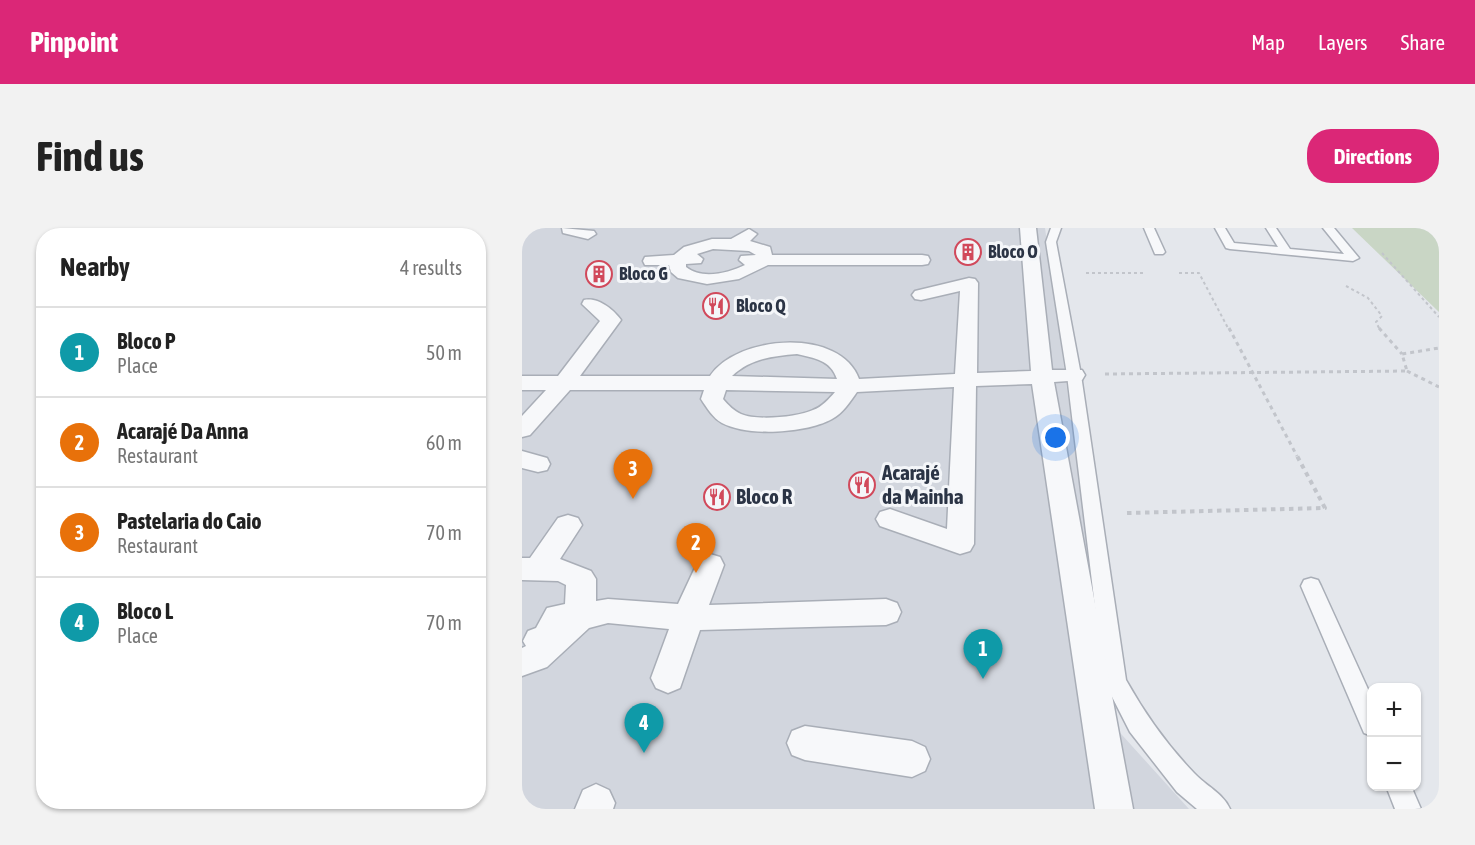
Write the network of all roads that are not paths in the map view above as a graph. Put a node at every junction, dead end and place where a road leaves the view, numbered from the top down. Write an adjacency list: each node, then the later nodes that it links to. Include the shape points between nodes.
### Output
1 (1028, 228): 24 (street)
2 (1056, 228): 23 (lane, via 1051,242)
3 (1149, 228): 11 (lane)
4 (1220, 228): 10 (lane, via 1230,246)
5 (1271, 228): 10 (lane)
6 (1328, 228): 10 (lane, via 1353,258)
7 (569, 230): 8 (street)
8 (588, 234)
9 (839, 241): 17 (street)
10 (1286, 251)
11 (1159, 252)
12 (696, 259): 13 (street)
13 (678, 260): 14 (street, via 677,268 683,275 713,283 745,273); 14 (street, via 690,251 742,239 764,251); 16 (street)
14 (755, 260): 17 (street)
15 (922, 260): 17 (street)
16 (651, 261)
17 (830, 268)
18 (921, 295): 25 (street, via 969,283)
19 (591, 304): 20 (street)
20 (611, 320): 21 (street); 27 (street)
21 (634, 325)
22 (796, 348): 28 (street, via 763,351 734,362); 29 (street); 30 (street, via 834,358 846,369)
23 (1074, 375): 24 (street); 48 (lane, via 1115,681 1138,724 1186,783)
24 (1042, 377): 25 (street); 47 (street)
25 (966, 380): 30 (street); 33 (street, via 960,544)
26 (522, 383): 27 (street)
27 (564, 383): 28 (street); 32 (street)
28 (714, 383): 29 (street); 31 (street, via 712,399 719,410 734,420)
29 (785, 383): 30 (street); 31 (street)
30 (850, 386): 31 (street, via 842,399 821,415)
31 (766, 425)
32 (522, 430)
33 (890, 519)
34 (568, 525): 36 (street)
35 (710, 565): 40 (street)
36 (531, 568): 39 (street, via 561,570 580,579)
37 (1311, 586): 43 (lane)
38 (886, 612): 40 (street)
39 (580, 617): 40 (street, via 608,611); 41 (street, via 558,617 546,641)
40 (688, 618): 42 (street)
41 (530, 652)
42 (668, 678)
43 (1367, 716)
44 (805, 743): 45 (street)
45 (912, 759)
46 (1400, 791): 49 (lane)
47 (1114, 809)
48 (1217, 809)
49 (1408, 809)

